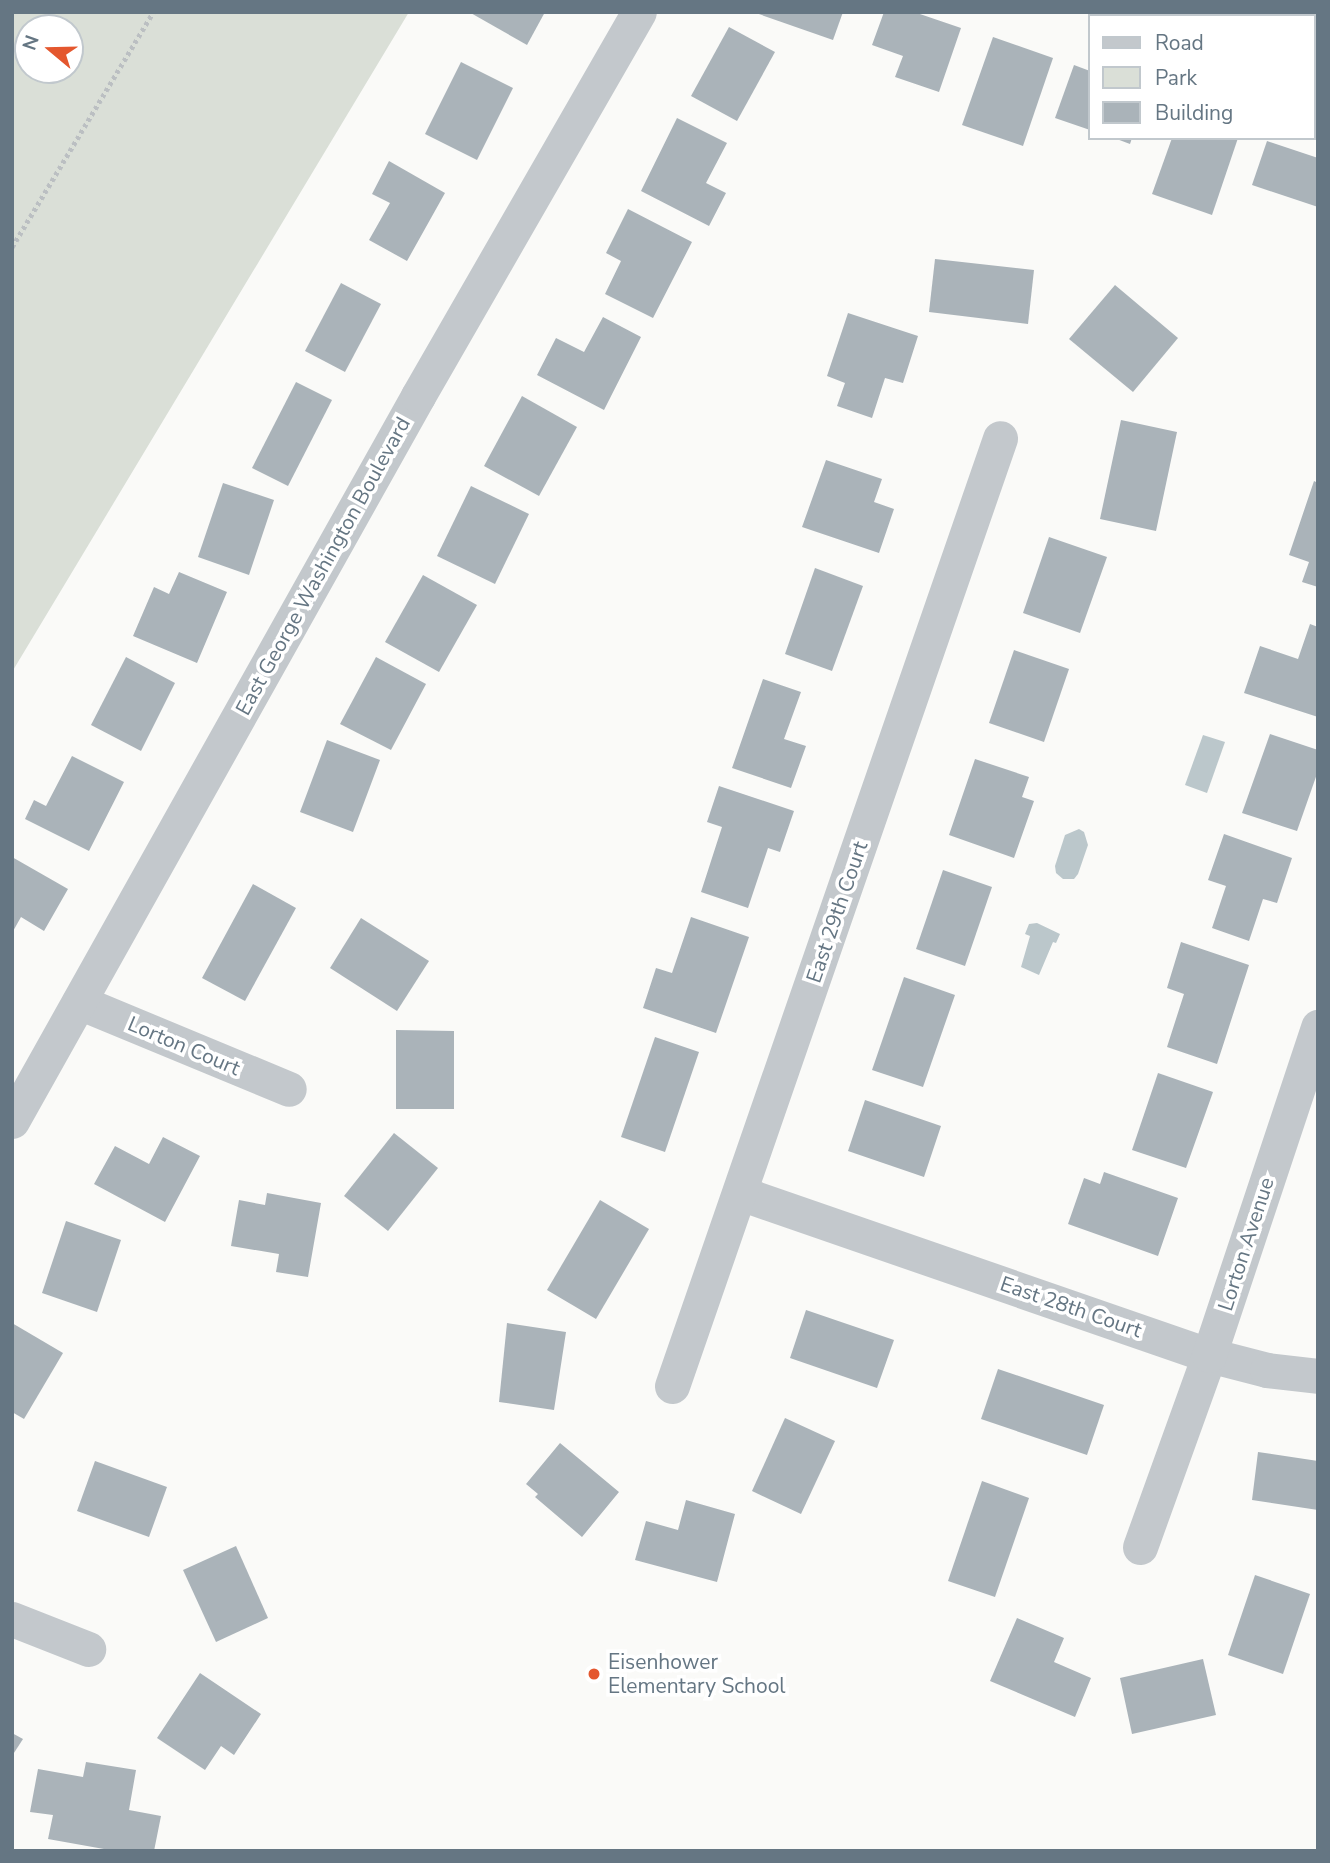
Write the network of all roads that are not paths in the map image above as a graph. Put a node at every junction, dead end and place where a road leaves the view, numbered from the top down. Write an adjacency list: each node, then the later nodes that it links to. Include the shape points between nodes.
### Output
1 (639, 12): 3 (street, East George Washington Boulevard)
2 (1000, 438): 7 (street, East 29th Court)
3 (79, 1002): 5 (street, Lorton Court); 6 (street, East George Washington Boulevard)
4 (1318, 1027): 8 (street, Lorton Avenue)
5 (289, 1089)
6 (12, 1121)
7 (740, 1193): 8 (street, East 28th Court); 10 (street, East 29th Court)
8 (1209, 1355): 9 (street, via 1267,1370); 11 (street)
9 (1318, 1376)
10 (672, 1386)
11 (1140, 1547)
12 (12, 1619): 13 (street)
13 (88, 1649)

